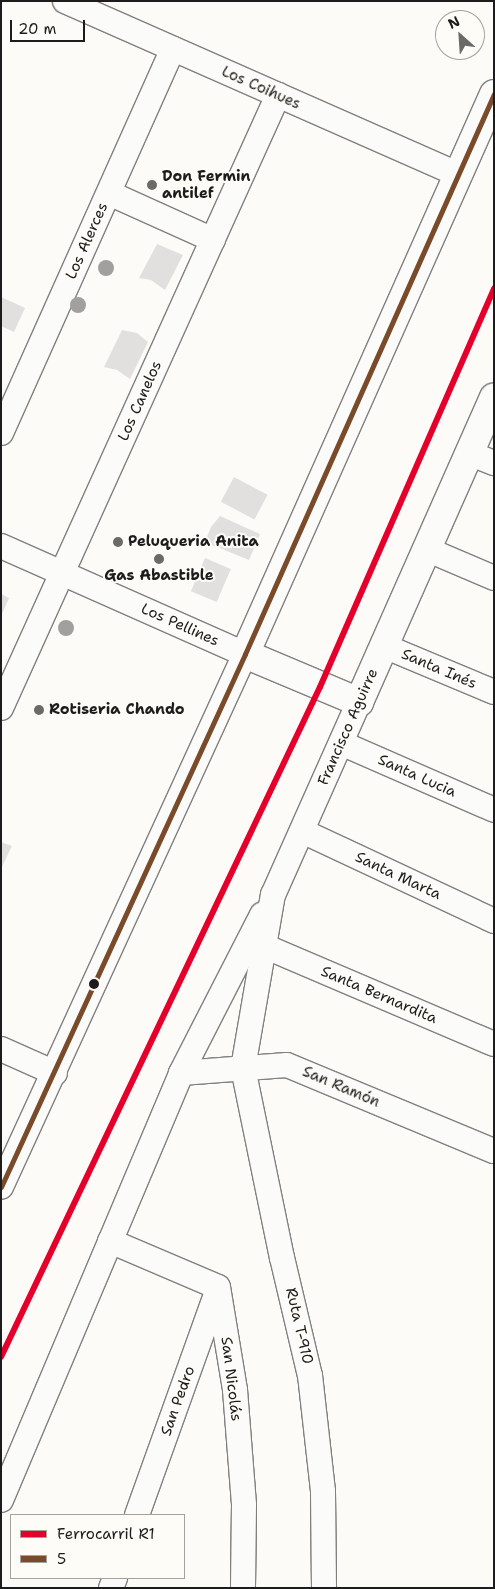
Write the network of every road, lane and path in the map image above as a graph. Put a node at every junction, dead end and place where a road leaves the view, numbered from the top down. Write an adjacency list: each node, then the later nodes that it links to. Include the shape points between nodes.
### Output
1 (65, 1): 2 (street, Los Coihues)
2 (173, 49): 4 (street, Los Coihues); 6 (street, Los Alerces)
3 (494, 94): 5 (street)
4 (278, 95): 5 (street, Los Coihues); 7 (street, Los Canelos)
5 (458, 174): 16 (street)
6 (109, 193): 7 (street); 9 (street, Los Alerces)
7 (213, 240): 13 (street, Los Canelos)
8 (494, 398): 10 (street, Francisco Aguirre)
9 (1, 433)
10 (482, 458): 12 (street, Francisco Aguirre)
11 (1, 546): 13 (street, Los Pellines)
12 (426, 549): 14 (street); 15 (street, Francisco Aguirre)
13 (62, 573): 16 (street, Los Pellines); 19 (street, Los Canelos)
14 (494, 578)
15 (384, 646): 17 (street, Santa Inés); 18 (street, Francisco Aguirre)
16 (245, 654): 18 (street, Los Pellines); 29 (street)
17 (494, 692)
18 (359, 702): 20 (street, Francisco Aguirre)
19 (1, 708)
20 (341, 742): 21 (street, Santa Lucia); 22 (street, Francisco Aguirre)
21 (494, 810)
22 (302, 831): 23 (street, Francisco Aguirre); 24 (street, Santa Marta)
23 (273, 896): 25 (street, Francisco Aguirre); 30 (street)
24 (494, 921)
25 (264, 946): 26 (street, Santa Bernardita); 28 (street, Francisco Aguirre)
26 (494, 1044)
27 (1, 1049): 29 (street)
28 (244, 1068): 30 (street, San Ramón); 31 (street, San Ramón, via 288,1065); 38 (street, Ruta T-910, via 282,1258 310,1376 323,1491)
29 (55, 1073): 32 (street)
30 (181, 1073): 33 (street)
31 (494, 1151)
32 (1, 1187)
33 (110, 1242): 34 (street); 35 (street)
34 (218, 1287): 36 (street, San Pedro); 37 (street, San Nicolás, via 235,1390 244,1505)
35 (1, 1500)
36 (137, 1514)
37 (243, 1588)
38 (324, 1588)

